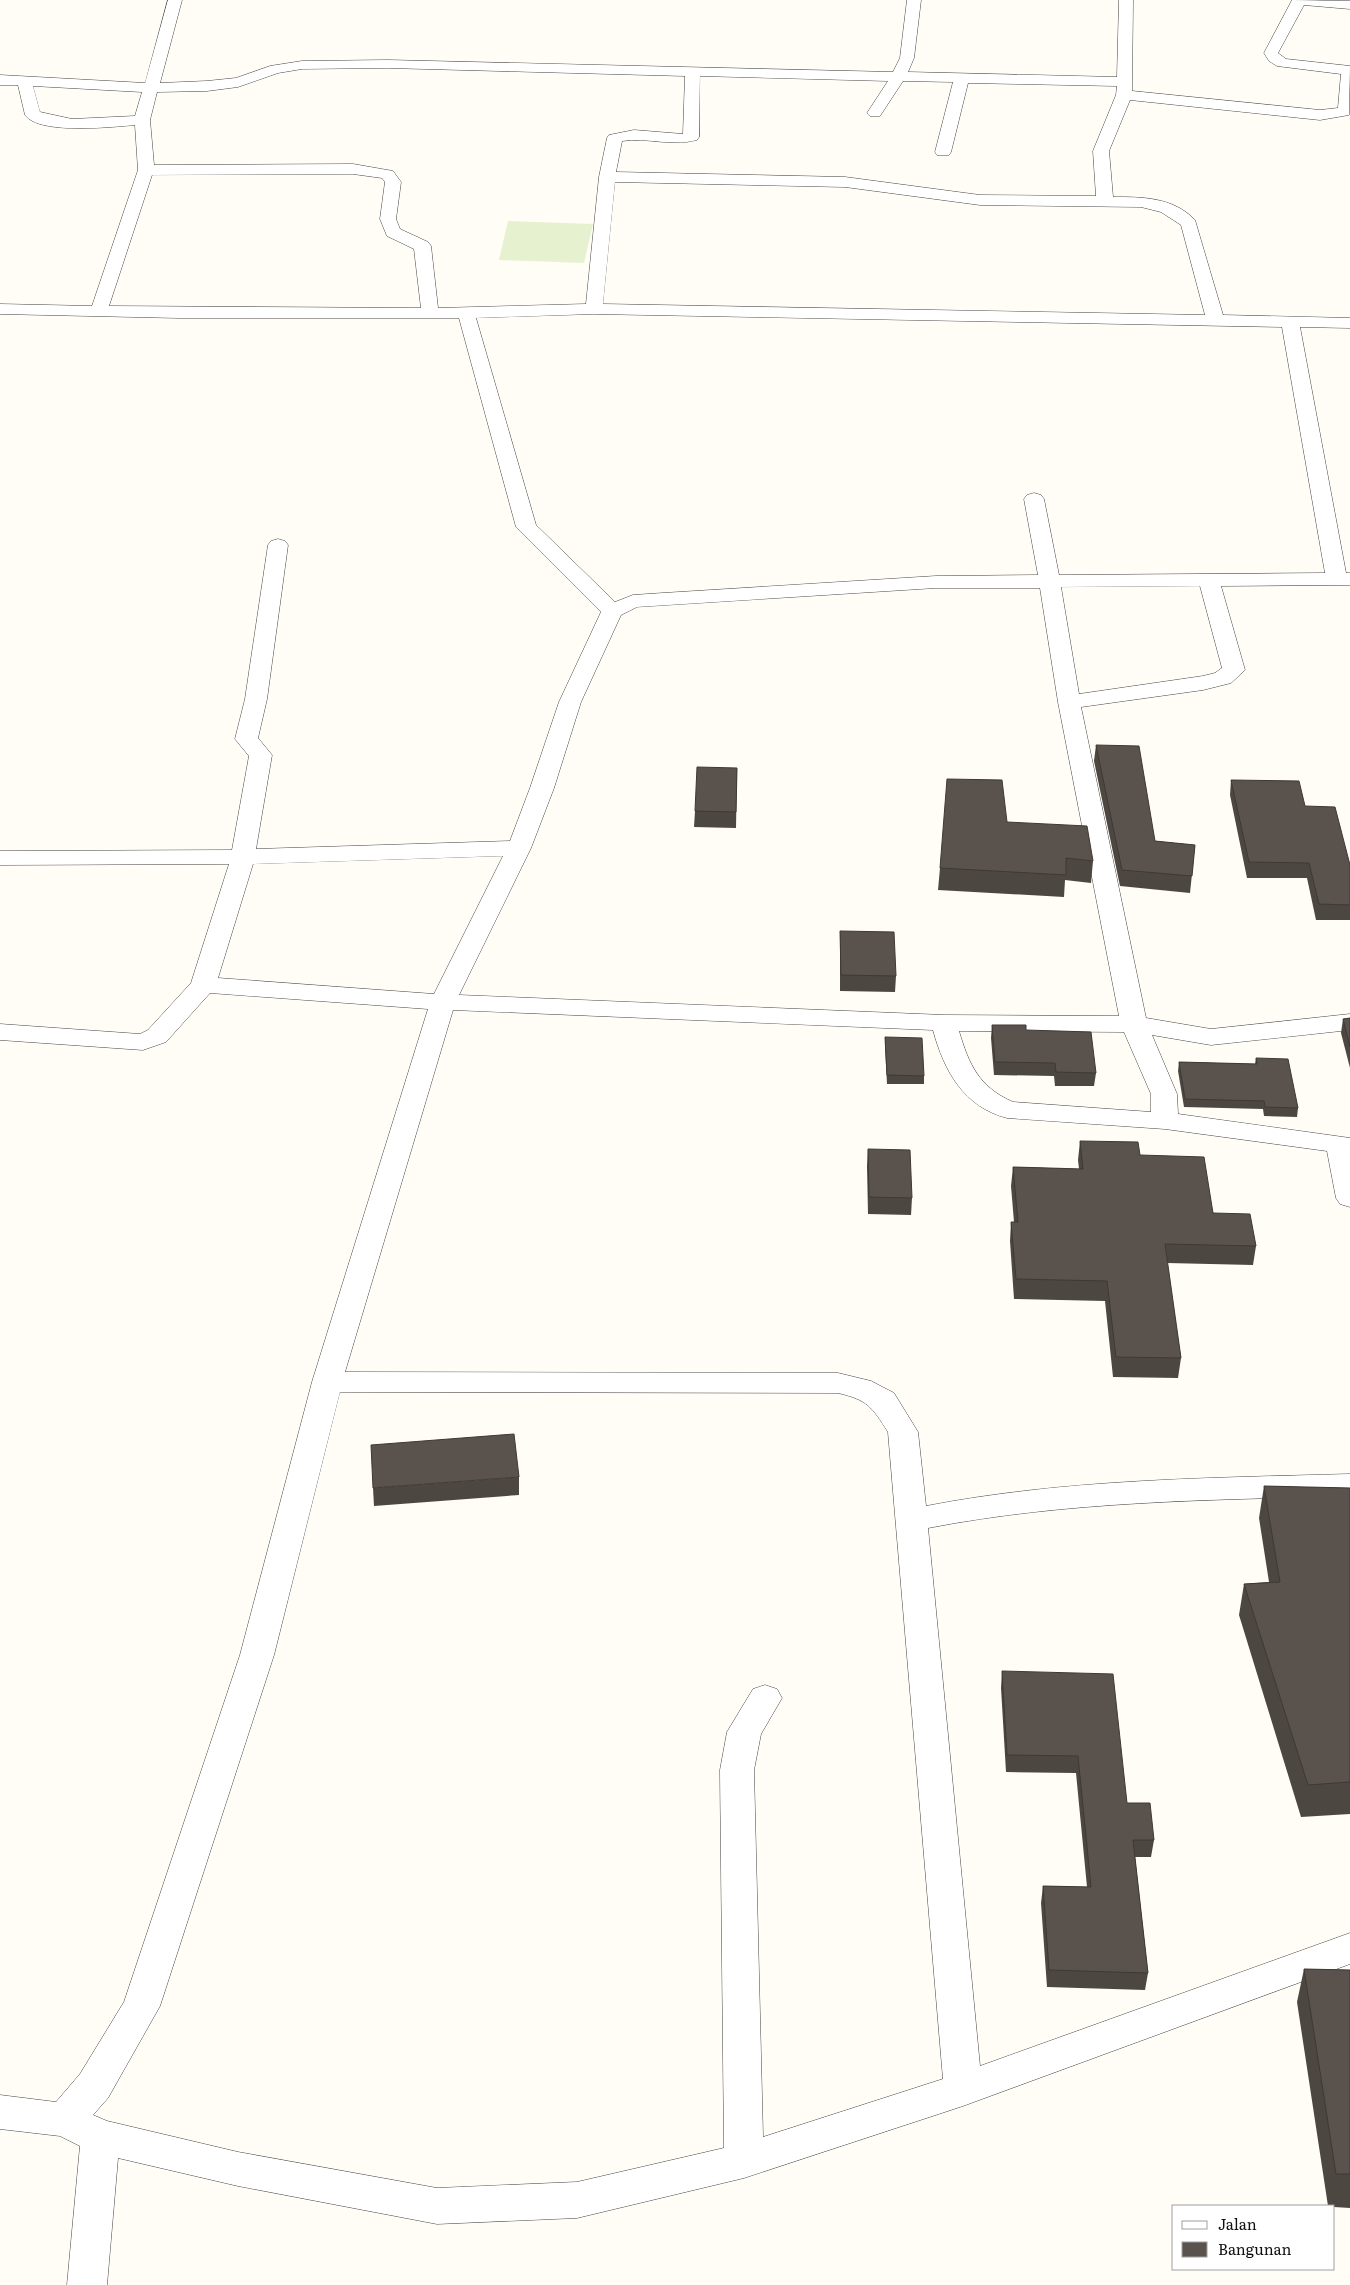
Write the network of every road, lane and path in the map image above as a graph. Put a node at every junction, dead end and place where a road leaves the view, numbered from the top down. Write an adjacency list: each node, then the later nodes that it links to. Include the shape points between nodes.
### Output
1 (175, 0): 12 (street)
2 (914, 0): 8 (street, via 907,58)
3 (1126, 0): 13 (street)
4 (1299, 0): 5 (street); 7 (street, via 1271,53 1274,58 1282,63)
5 (1350, 5)
6 (693, 70): 8 (street); 12 (street, via 302,65 275,69 238,82); 18 (street, via 691,137 632,135 615,138)
7 (1350, 70): 13 (street, via 1346,108 1344,112 1334,114 1320,115)
8 (899, 76): 9 (street); 14 (street)
9 (962, 77): 13 (street); 16 (street)
10 (0, 80): 11 (street)
11 (24, 81): 12 (street); 15 (street, via 33,115 44,120 78,123)
12 (149, 88): 15 (street)
13 (1124, 89): 19 (street, via 1101,151)
14 (875, 113)
15 (142, 120): 17 (street)
16 (943, 152)
17 (146, 170): 22 (street); 23 (street, via 325,168 387,174 393,182 388,219 393,232 422,246)
18 (607, 177): 19 (street, via 845,182 980,200); 21 (street)
19 (1104, 202): 25 (street, via 1162,205 1182,215 1189,224 1199,254)
20 (0, 309): 22 (street)
21 (594, 309): 24 (street); 25 (street)
22 (99, 310): 23 (street, via 179,313)
23 (430, 312): 24 (street)
24 (466, 313): 33 (street, via 526,527)
25 (1216, 320): 26 (street)
26 (1290, 322): 27 (street); 30 (street)
27 (1350, 323)
28 (1034, 499): 32 (street)
29 (278, 545): 36 (street, via 256,699 246,740 261,755)
30 (1343, 579): 31 (street)
31 (1209, 580): 32 (street); 34 (street, via 1234,670 1223,678 1203,683)
32 (1050, 582): 33 (street, via 936,582 762,591 633,601); 34 (street)
33 (612, 611): 35 (street, via 570,702)
34 (1069, 702): 42 (street)
35 (519, 848): 36 (street); 39 (street)
36 (243, 857): 37 (street); 38 (street)
37 (0, 858)
38 (202, 984): 39 (street); 43 (street, via 157,1036 143,1042)
39 (443, 1002): 41 (street); 47 (street)
40 (1350, 1022): 42 (street, via 1211,1037)
41 (944, 1023): 42 (street); 44 (street, via 948,1041 970,1082 985,1099 1007,1110)
42 (1134, 1024): 44 (street, via 1164,1094)
43 (0, 1032)
44 (1165, 1121): 45 (street)
45 (1345, 1144): 46 (street)
46 (1350, 1198)
47 (327, 1382): 49 (street, via 838,1383 860,1388 883,1400 903,1432); 54 (street, via 256,1655 141,2006 94,2086)
48 (1350, 1486): 49 (street, via 1090,1495 975,1507)
49 (911, 1520): 52 (street)
50 (765, 1698): 56 (street, via 744,1732 737,1770)
51 (1350, 1948): 52 (street)
52 (963, 2089): 56 (street)
53 (0, 2112): 54 (street)
54 (65, 2120): 55 (street)
55 (100, 2137): 56 (street, via 238,2168 437,2206 577,2200); 57 (street)
56 (744, 2160)
57 (87, 2285)

